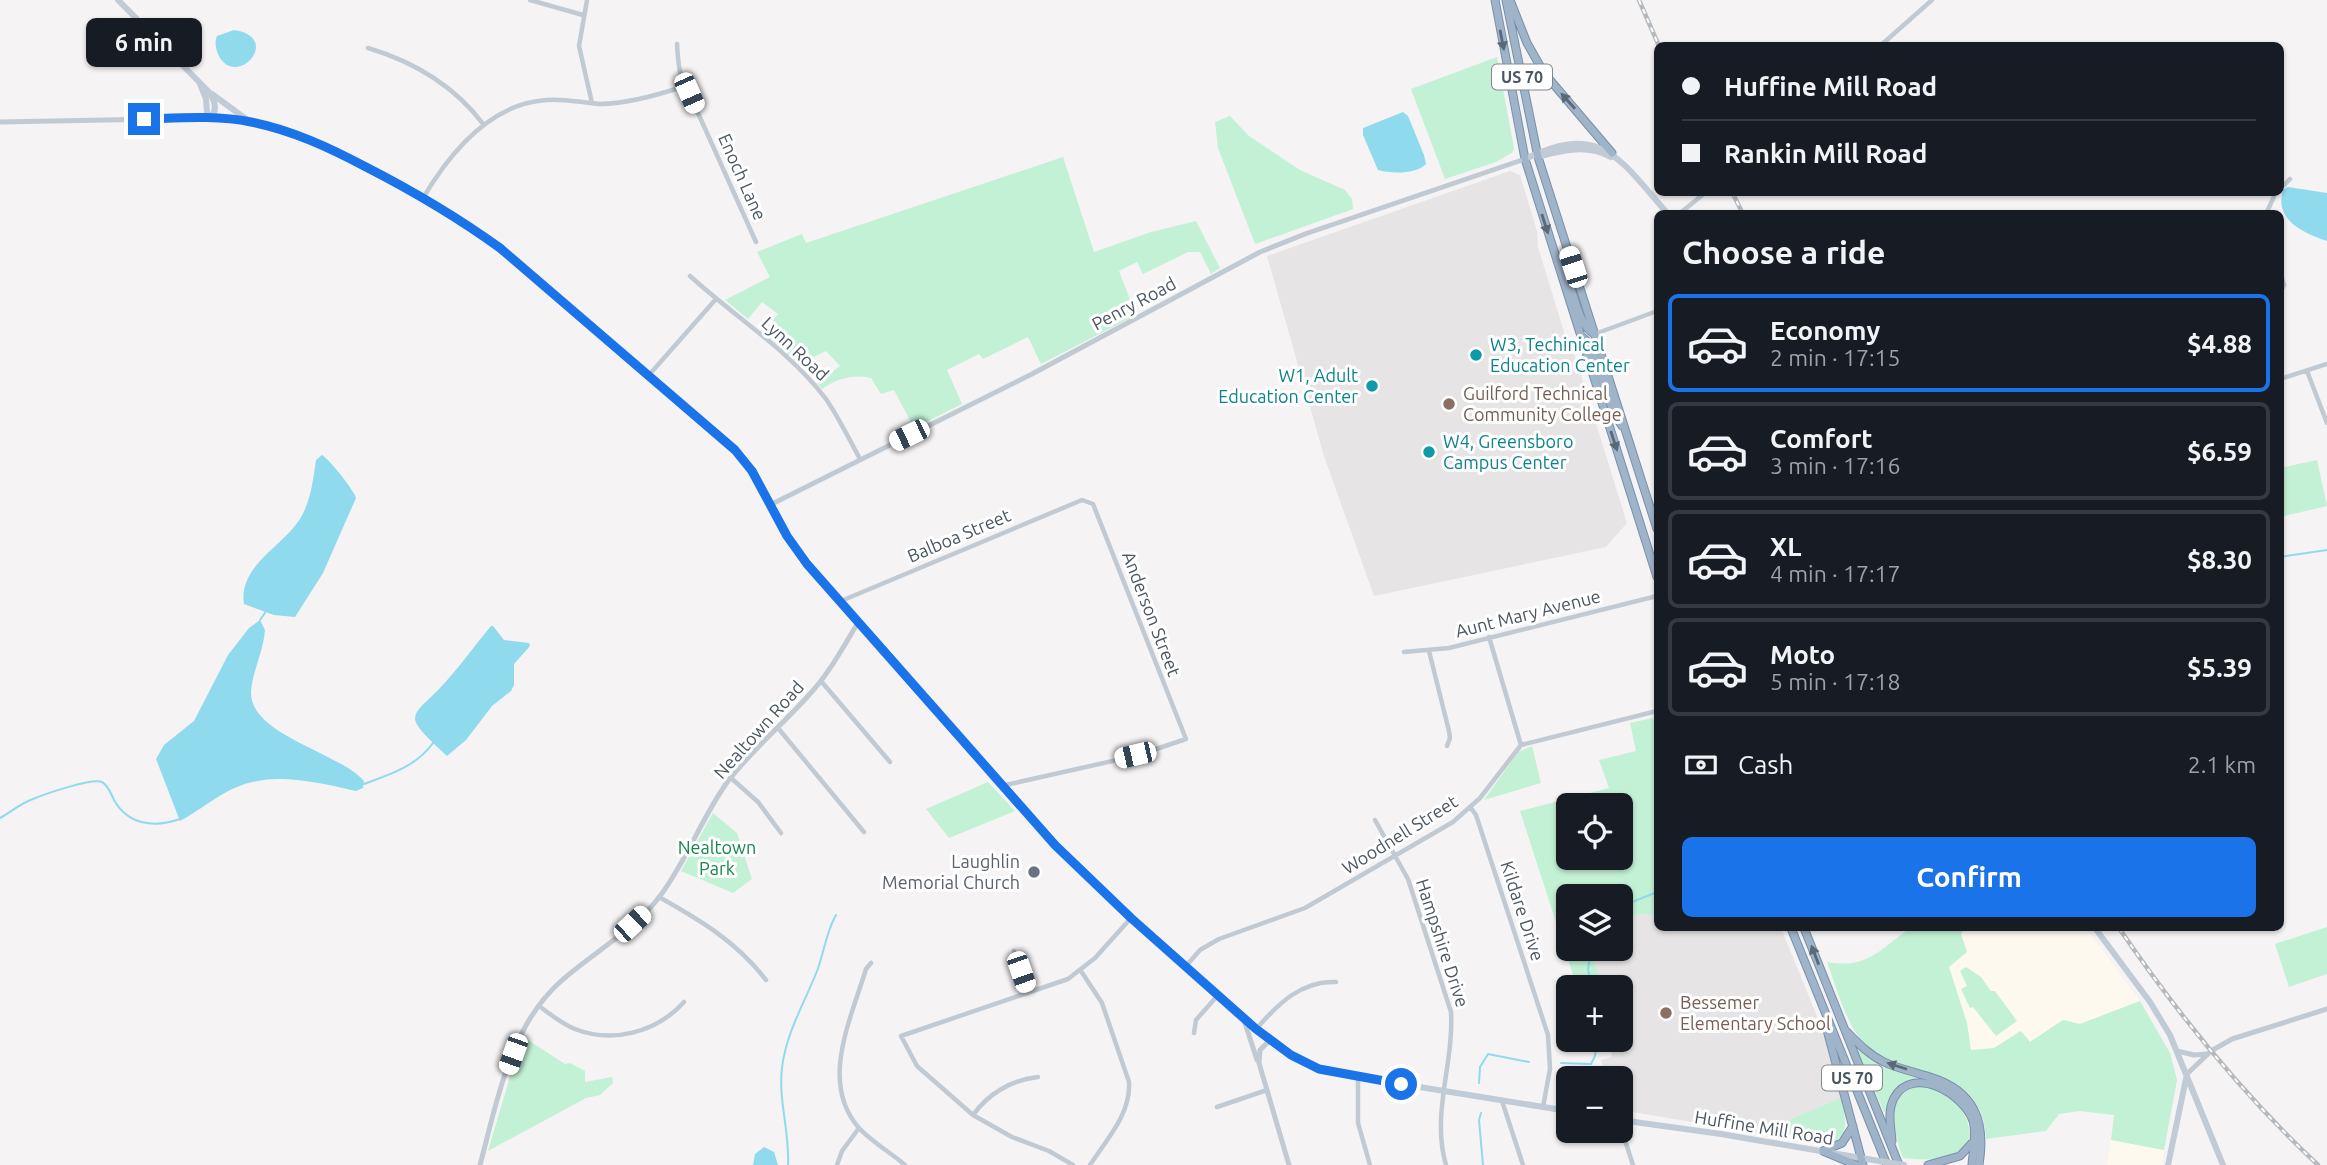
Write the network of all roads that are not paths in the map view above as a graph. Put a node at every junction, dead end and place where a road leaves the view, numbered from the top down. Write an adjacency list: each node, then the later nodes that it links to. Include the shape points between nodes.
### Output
1 (118, 0): 11 (main road)
2 (530, 0): 7 (street)
3 (587, 0): 7 (street)
4 (1495, 0): 21 (highway, US 70, one-way to 21)
5 (1508, 0): 19 (highway, one-way to 5, via 1544,73); 20 (highway, US 70)
6 (1932, 0): 8 (street)
7 (583, 15): 14 (street, via 579,46)
8 (1885, 42)
9 (677, 44): 12 (street, Enoch Lane)
10 (368, 48): 18 (street, via 435,77)
11 (199, 83): 13 (main road); 15 (main road)
12 (685, 86): 14 (street, via 624,101); 29 (street, Enoch Lane)
13 (208, 91): 15 (main road, via 215,107); 16 (main road)
14 (592, 103): 18 (street, via 539,100)
15 (211, 118): 16 (main road); 17 (street)
16 (250, 121): 26 (main road, via 298,135)
17 (0, 122)
18 (484, 125): 26 (street, via 453,156)
19 (1612, 153): 20 (main road, via 1576,143); 22 (main road)
20 (1538, 155): 21 (main road); 22 (main road, via 1584,149 1606,154); 34 (highway, US 70)
21 (1525, 159): 30 (highway, US 70, one-way to 30); 42 (street, Penry Road, via 1272,247 1043,369)
22 (1625, 166): 27 (main road)
23 (2290, 179): 24 (street)
24 (2284, 185)
25 (1701, 196): 28 (street)
26 (424, 198): 38 (main road, via 500,248)
27 (1664, 210)
28 (1684, 210)
29 (756, 242)
30 (1558, 265): 34 (highway, via 1569,280 1584,324); 35 (highway, US 70)
31 (690, 276): 32 (street, Lynn Road)
32 (716, 299): 38 (street); 42 (street, Lynn Road, via 763,336 824,396)
33 (1654, 312): 34 (street)
34 (1595, 334): 41 (highway, US 70)
35 (1580, 335): 41 (highway, via 1589,342 1614,414); 46 (highway, US 70, one-way to 46)
36 (2327, 364): 37 (street)
37 (2307, 371): 39 (street); 40 (street)
38 (649, 375): 44 (main road, via 735,450)
39 (2284, 378)
40 (2327, 423)
41 (1626, 432): 45 (highway, US 70)
42 (860, 459): 44 (street, Penry Road)
43 (1088, 500): 48 (street, Balboa Street); 60 (street, Anderson Street, via 1099,517 1186,739)
44 (770, 505): 48 (main road, via 807,564)
45 (1654, 520)
46 (1654, 568)
47 (1654, 598): 50 (street, Aunt Mary Avenue)
48 (841, 601): 49 (main road)
49 (859, 621): 53 (street, Nealtown Road); 60 (main road)
50 (1489, 636): 51 (street, Aunt Mary Avenue); 56 (street)
51 (1429, 651): 52 (street, Aunt Mary Avenue); 57 (street, via 1449,731)
52 (1404, 652)
53 (821, 681): 55 (street, Nealtown Road); 58 (street)
54 (1654, 712): 56 (street)
55 (778, 729): 59 (street, Nealtown Road); 63 (street)
56 (1521, 745): 61 (street, Woodnell Street)
57 (1447, 746)
58 (890, 762)
59 (731, 778): 64 (street, via 758,802); 66 (street, Nealtown Road)
60 (1000, 786): 67 (main road)
61 (1471, 808): 65 (street, Woodnell Street); 98 (street, Kildare Drive, via 1548,1035)
62 (1375, 820): 65 (street, Hampshire Drive)
63 (864, 832)
64 (781, 833)
65 (1395, 855): 73 (street, Woodnell Street, via 1306,908 1219,939 1200,950); 95 (street, Hampshire Drive, via 1408,879 1451,1012)
66 (659, 897): 75 (street, via 723,935); 81 (street, Nealtown Road, via 558,983)
67 (1131, 918): 73 (main road); 74 (street)
68 (1792, 931): 77 (highway, US 70)
69 (1805, 931): 85 (highway, US 70, one-way to 69)
70 (2097, 931): 88 (main road, via 2150,1002)
71 (1014, 951): 78 (street)
72 (871, 964): 103 (street, via 839,1068 842,1098)
73 (1186, 966): 79 (main road)
74 (1081, 971): 78 (street); 114 (street, via 1102,1003 1130,1095 1127,1108)
75 (766, 980)
76 (1336, 982): 84 (street, via 1302,989)
77 (1817, 991): 102 (highway); 120 (highway, US 70)
78 (1028, 993): 100 (street, via 901,1035 917,1066)
79 (1218, 995): 83 (main road); 86 (street, via 1196,1020)
80 (684, 1002): 81 (street, via 664,1019 610,1036 573,1029)
81 (538, 1006): 110 (street, Nealtown Road, via 506,1072)
82 (2327, 1010): 89 (street, via 2232,1039)
83 (1243, 1017): 84 (main road); 90 (street)
84 (1256, 1029): 87 (main road)
85 (1844, 1029): 107 (highway, US 70); 109 (highway, one-way to 85, via 1978,1118 1964,1095 1947,1083 1878,1059)
86 (1194, 1033)
87 (1270, 1040): 90 (street, via 1260,1050); 93 (main road, via 1319,1069)
88 (2177, 1051): 89 (street); 91 (main road)
89 (2207, 1054): 91 (street)
90 (1259, 1063): 94 (street)
91 (2187, 1074): 124 (main road); 125 (main road)
92 (1038, 1077): 100 (street, via 990,1095)
93 (1358, 1077): 95 (main road); 116 (street, via 1358,1123)
94 (1267, 1090): 97 (street); 115 (street)
95 (1444, 1092): 96 (main road); 117 (street, Hampshire Drive, via 1440,1126)
96 (1502, 1101): 98 (main road); 118 (street)
97 (1217, 1107)
98 (1543, 1107): 99 (main road)
99 (1556, 1109)
100 (973, 1115): 113 (street)
101 (1633, 1122): 106 (main road, Huffine Mill Road)
102 (1853, 1125): 106 (highway, via 1842,1143); 108 (highway)
103 (859, 1128): 111 (street); 112 (street)
104 (1974, 1139): 107 (highway, via 1972,1118 1962,1102 1936,1086 1917,1084 1903,1088 1892,1104); 122 (highway, via 1960,1156); 123 (highway)
105 (1626, 1143): 119 (street)
106 (1823, 1151): 108 (highway)
107 (1893, 1153): 121 (highway, US 70)
108 (1860, 1163): 121 (main road, bridge, via 1873,1160)
109 (1981, 1163)
110 (480, 1165)
111 (837, 1165)
112 (905, 1165)
113 (1073, 1165)
114 (1090, 1165)
115 (1289, 1165)
116 (1370, 1165)
117 (1446, 1165)
118 (1522, 1165)
119 (1633, 1165)
120 (1887, 1165)
121 (1901, 1165)
122 (1928, 1165)
123 (1972, 1165)
124 (2168, 1165)
125 (2223, 1165)

